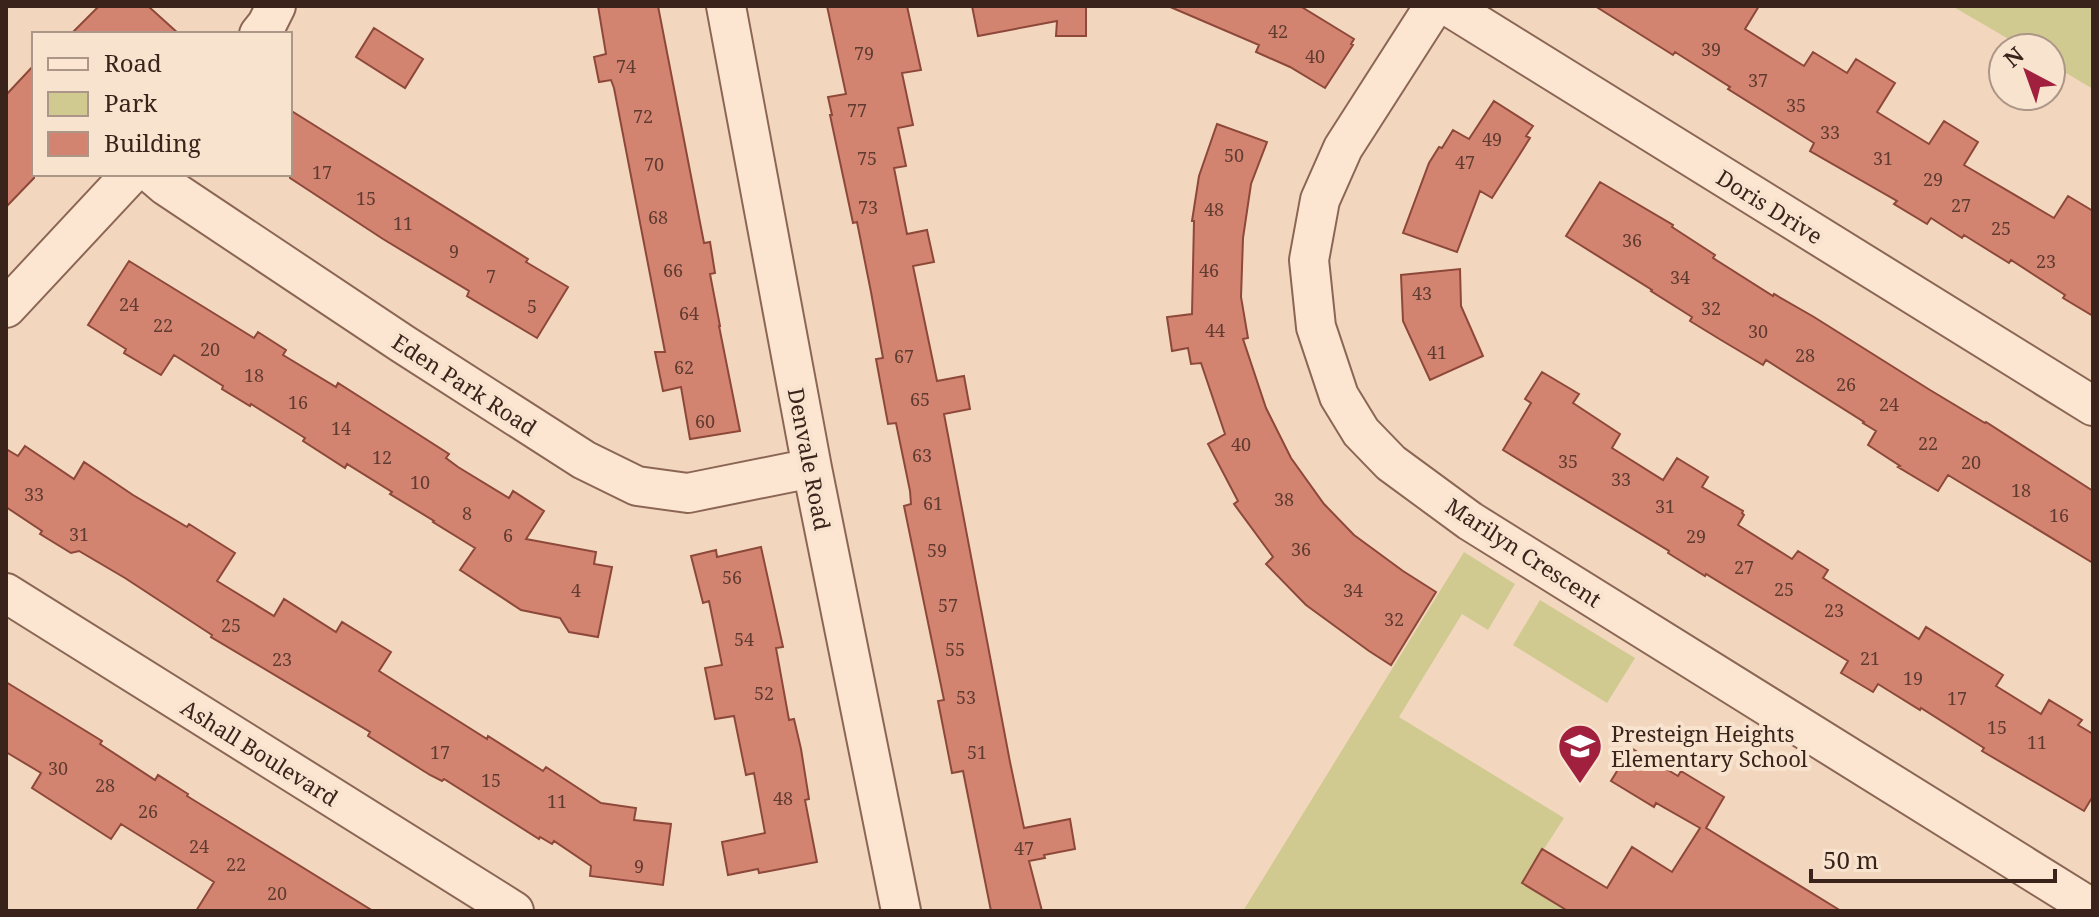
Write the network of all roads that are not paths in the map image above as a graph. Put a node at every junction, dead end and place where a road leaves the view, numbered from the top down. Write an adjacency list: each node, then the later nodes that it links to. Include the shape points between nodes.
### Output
1 (276, 6): 5 (street)
2 (726, 6): 10 (street, Denvale Road)
3 (1434, 6): 12 (street, Marilyn Crescent, via 1343,148 1320,200 1309,260 1316,327 1339,396 1361,432 1391,463 1470,521)
4 (1448, 6): 9 (street, Doris Drive)
5 (261, 32)
6 (129, 176): 8 (street)
7 (154, 176): 10 (street, Eden Park Road, via 403,344 584,460 637,486 688,493)
8 (6, 308)
9 (2093, 406)
10 (812, 468): 13 (street, Denvale Road)
11 (6, 593): 14 (street, Ashall Boulevard)
12 (2093, 909)
13 (895, 910)
14 (514, 911)

